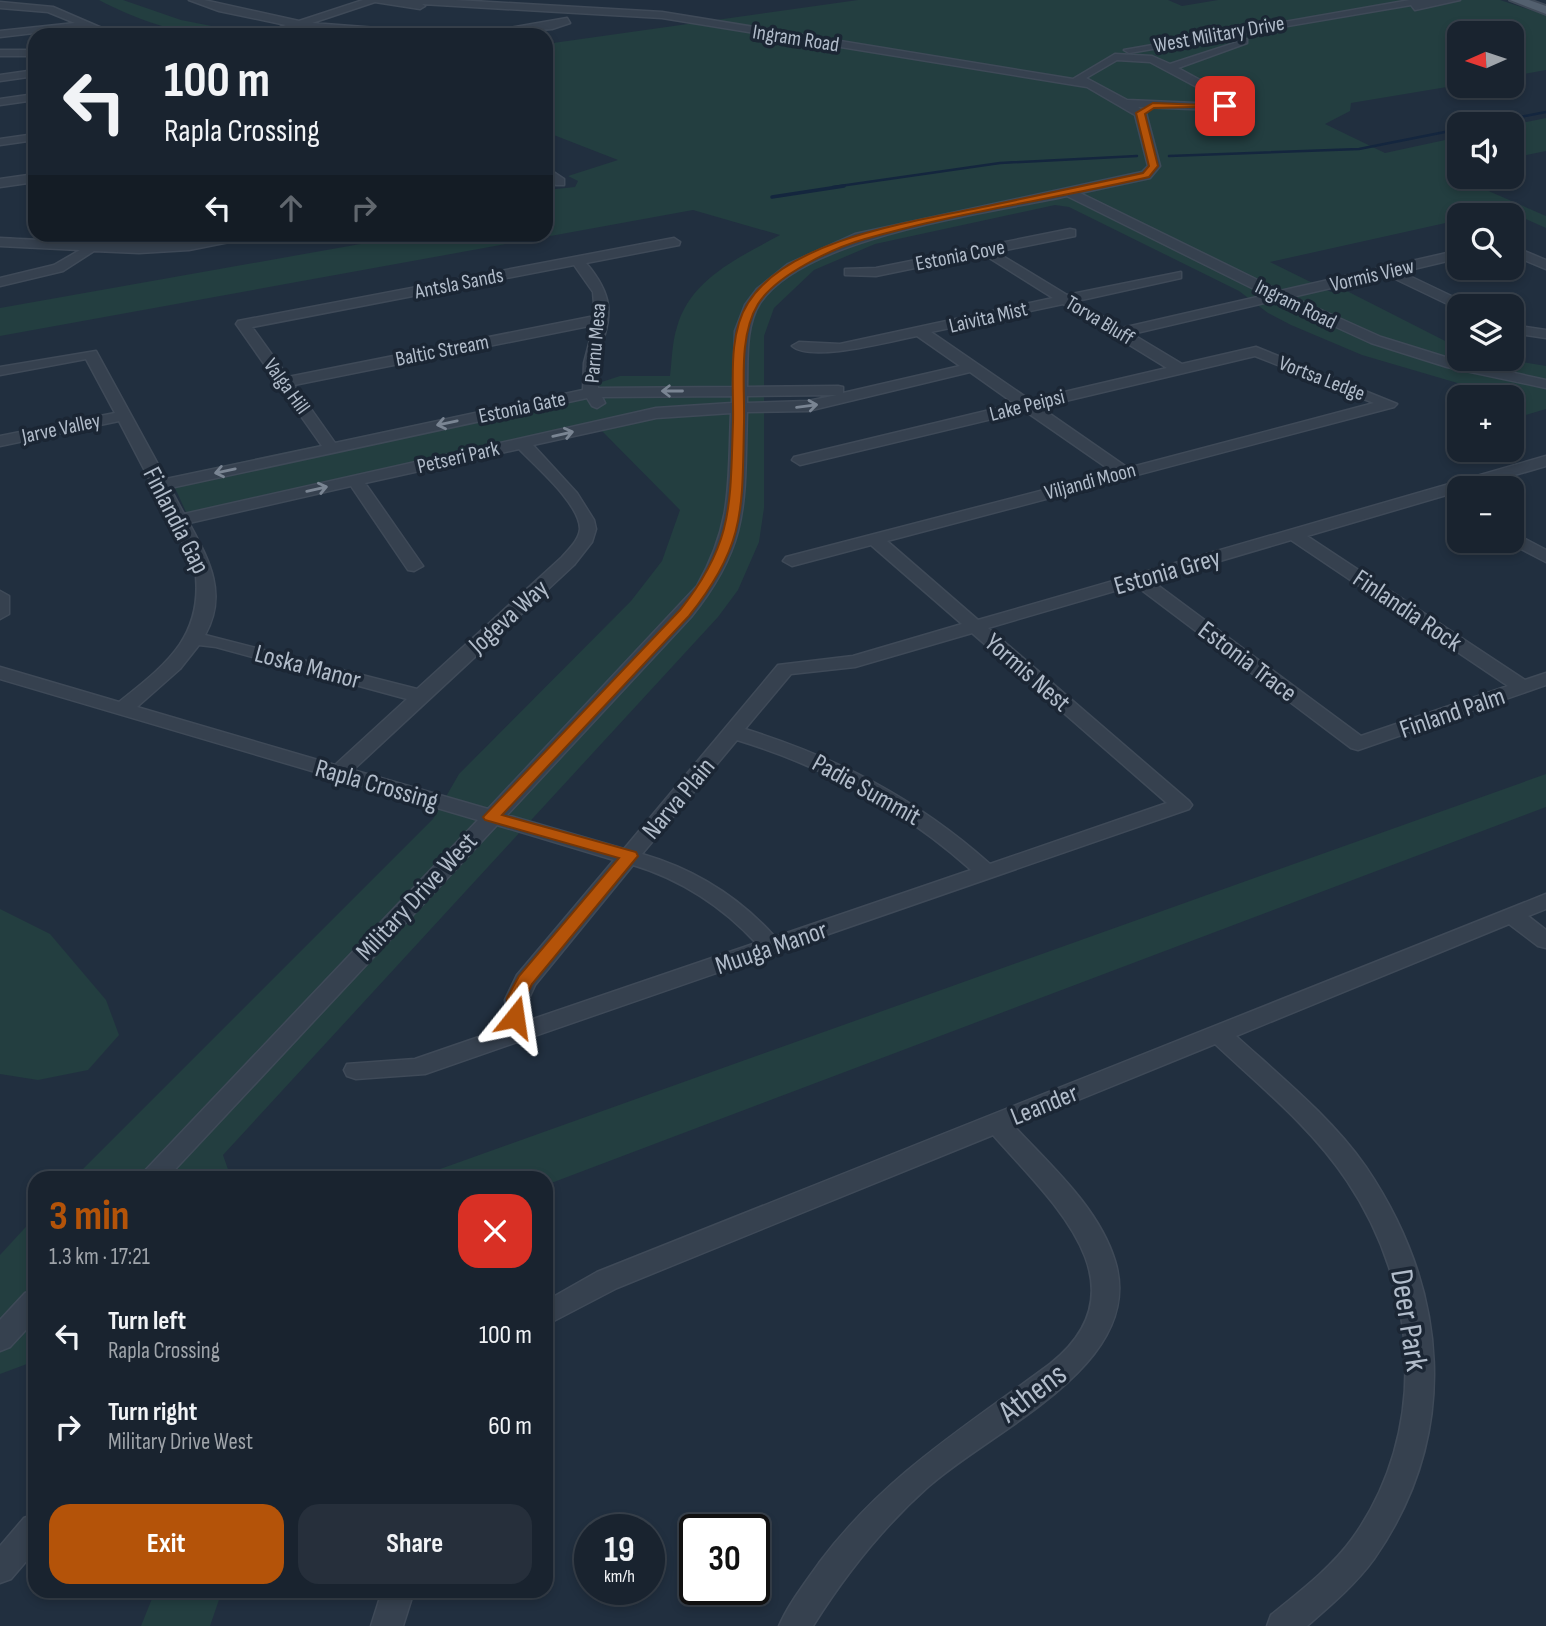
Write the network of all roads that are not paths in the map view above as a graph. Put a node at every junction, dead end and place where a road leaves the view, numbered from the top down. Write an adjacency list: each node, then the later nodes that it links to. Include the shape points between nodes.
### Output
1 (375, 0): 10 (street, Ingram Road, via 457,9); 13 (street)
2 (407, 0): 10 (street, Ingram Road)
3 (1427, 0): 11 (street, West Military Drive)
4 (1455, 0): 11 (street, West Military Drive)
5 (1516, 0): 9 (main road)
6 (1531, 0): 9 (main road)
7 (203, 1): 13 (street)
8 (5, 3): 14 (street, via 50,9)
9 (1546, 7)
10 (620, 14): 33 (street, Ingram Road, via 712,24)
11 (1322, 20): 21 (street, West Military Drive); 23 (street, West Military Drive)
12 (567, 21): 19 (street)
13 (307, 23): 17 (street); 18 (street)
14 (86, 24): 15 (street); 16 (street)
15 (52, 28)
16 (96, 28)
17 (290, 28)
18 (346, 28)
19 (535, 28)
20 (28, 31): 22 (street)
21 (1234, 32): 23 (street); 24 (street, West Military Drive)
22 (0, 34)
23 (1248, 38): 29 (street, West Military Drive)
24 (1135, 48): 27 (street, West Military Drive); 28 (street)
25 (0, 53): 26 (street)
26 (28, 55)
27 (1118, 57): 28 (street); 31 (street, Ingram Road)
28 (1152, 59): 29 (street)
29 (1169, 68): 38 (street, via 1229,100 1218,107)
30 (28, 72): 32 (street)
31 (1077, 76): 33 (street, Ingram Road); 34 (street)
32 (0, 78)
33 (1046, 79): 34 (street, Ingram Road)
34 (1087, 84): 37 (street)
35 (28, 98): 36 (street)
36 (0, 102)
37 (1125, 103): 38 (street); 39 (street)
38 (1153, 105): 39 (street)
39 (1140, 113): 44 (street, via 1152,171)
40 (28, 138): 41 (street)
41 (0, 142)
42 (28, 179): 43 (street)
43 (0, 183)
44 (1065, 190): 60 (street, Ingram Road); 77 (street, Military Drive West, via 884,230 835,246 793,267 762,292 746,316 741,331)
45 (1070, 233): 51 (street, Estonia Cove)
46 (0, 242): 49 (street)
47 (206, 242): 50 (street)
48 (674, 242): 54 (street, Antsla Sands)
49 (29, 243): 50 (street)
50 (89, 249): 59 (street, via 52,271)
51 (986, 250): 57 (street, Estonia Cove, via 876,272); 61 (street, Torva Bluff)
52 (1524, 255): 55 (street)
53 (1447, 257): 56 (street, Vormis View)
54 (578, 261): 63 (street, Parnu Mesa, via 600,292); 64 (street, Antsla Sands)
55 (1546, 265)
56 (1389, 271): 60 (street, Vormis View); 62 (street)
57 (850, 272)
58 (1176, 275): 61 (street, Laivita Mist)
59 (0, 282)
60 (1279, 296): 67 (street, Vormis View); 75 (street, Ingram Road, via 1409,351)
61 (1066, 299): 66 (street, Laivita Mist); 67 (street, Torva Bluff)
62 (1447, 299)
63 (601, 319): 74 (street, Baltic Stream); 76 (street, Parnu Mesa)
64 (243, 324): 74 (street, Valga Hill)
65 (1524, 331): 68 (street)
66 (921, 332): 69 (street, Laivita Mist, via 840,348); 71 (street)
67 (1121, 332): 72 (street, Torva Bluff)
68 (1546, 334)
69 (799, 346)
70 (1256, 351): 72 (street, Lake Peipsi); 78 (street, Vortsa Ledge)
71 (973, 367): 77 (street, Estonia Gate, via 808,406); 79 (street)
72 (1178, 368): 79 (street, Lake Peipsi)
73 (0, 371): 80 (street, Finlandia Gap, via 91,354)
74 (284, 382): 84 (street, Valga Hill)
75 (1546, 383)
76 (591, 393): 77 (street, Estonia Gate, one-way to 76); 81 (street, Parnu Mesa); 84 (street, Estonia Gate, one-way to 84)
77 (739, 400): 81 (street, Petseri Park); 114 (street, Military Drive West, via 732,529 705,588)
78 (1389, 404): 87 (street, Viljandi Moon)
79 (1027, 405): 85 (street, Lake Peipsi); 87 (street)
80 (121, 416): 82 (street, Jarve Valley); 89 (street, Finlandia Gap)
81 (616, 422): 83 (street, Petseri Park, one-way to 81)
82 (0, 441)
83 (522, 443): 88 (street, Petseri Park); 108 (street, Jogeva Way, via 582,510 588,527 584,542)
84 (331, 448): 89 (street, Estonia Gate, one-way to 89)
85 (800, 460)
86 (1546, 461): 90 (street, Estonia Grey)
87 (1124, 472): 94 (street, Viljandi Moon)
88 (355, 480): 92 (street, Petseri Park, one-way to 88); 98 (street)
89 (161, 485): 92 (street, Finlandia Gap)
90 (1436, 493): 91 (street); 93 (street, Estonia Grey)
91 (1447, 499)
92 (179, 520): 103 (street, Finlandia Gap, via 208,583 210,600)
93 (1293, 534): 99 (street, Estonia Grey); 107 (street, Finlandia Rock)
94 (874, 539): 97 (street, Viljandi Moon); 102 (street, Yormis Nest)
95 (1524, 544): 96 (street)
96 (1546, 557)
97 (792, 561)
98 (414, 566)
99 (1138, 579): 102 (street, Estonia Grey); 111 (street, Estonia Trace)
100 (0, 596): 101 (street)
101 (0, 614)
102 (975, 626): 104 (street, Estonia Grey, via 855,661); 113 (street, Yormis Nest)
103 (194, 639): 108 (street, Loska Manor); 109 (street, Finlandia Gap, via 163,676)
104 (785, 668): 110 (street, Narva Plain)
105 (0, 673): 109 (street, Rapla Crossing)
106 (1546, 679): 107 (street, Finland Palm)
107 (1523, 687): 111 (street, Finland Palm)
108 (421, 696): 112 (street, Jogeva Way)
109 (123, 708): 112 (street, Rapla Crossing)
110 (733, 732): 115 (street, Narva Plain); 116 (street, Padie Summit, via 818,759 859,779 949,836)
111 (1358, 744)
112 (338, 773): 114 (street, Rapla Crossing)
113 (1182, 804): 116 (street, Muuga Manor)
114 (491, 817): 115 (street, Rapla Crossing); 125 (street, Military Drive West)
115 (630, 856): 120 (street, Rapla Crossing, via 682,876 715,895 743,914); 121 (street, Narva Plain, via 525,981 516,998 515,1017)
116 (986, 872): 120 (street, Muuga Manor)
117 (1546, 901): 118 (street, Leander)
118 (1512, 915): 119 (street); 122 (street, Leander)
119 (1546, 941)
120 (772, 947): 121 (street, Muuga Manor)
121 (523, 1033): 123 (street, Muuga Manor, via 416,1068)
122 (1219, 1034): 124 (street, Leander); 134 (street, Deer Park, via 1301,1112 1356,1174 1403,1262 1420,1339 1421,1402 1403,1478 1362,1550)
123 (356, 1070)
124 (997, 1123): 127 (street, Leander, via 607,1280); 133 (street, Athens, via 1092,1237 1102,1261 1105,1287 1094,1335 1068,1367 918,1477 844,1555)
125 (158, 1171)
126 (28, 1309): 128 (street)
127 (553, 1310)
128 (0, 1339)
129 (28, 1536): 130 (street)
130 (0, 1569)
131 (396, 1598): 132 (street)
132 (387, 1626)
133 (795, 1626)
134 (1283, 1626)

